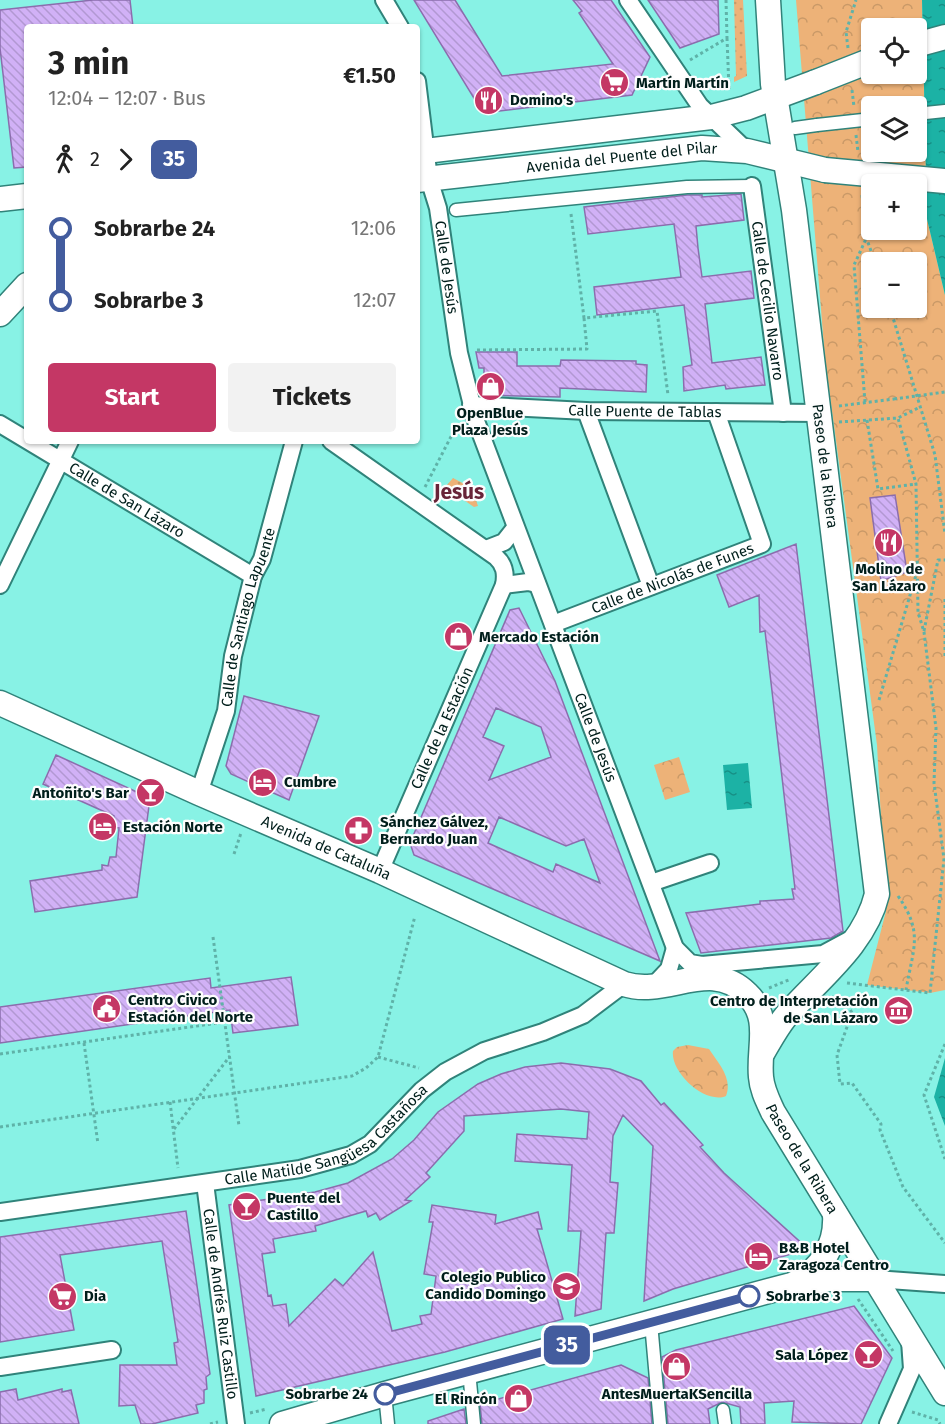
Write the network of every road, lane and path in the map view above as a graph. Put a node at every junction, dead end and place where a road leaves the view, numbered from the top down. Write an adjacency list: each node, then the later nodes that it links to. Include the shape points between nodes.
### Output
1 (384, 0): 5 (street)
2 (628, 0): 10 (street)
3 (726, 0): 7 (path)
4 (768, 0): 12 (main road, Paseo de la Ribera)
5 (398, 24)
6 (945, 37): 8 (main road)
7 (726, 38): 10 (path); 11 (path)
8 (927, 42)
9 (861, 64): 12 (main road, Avenida del Puente del Pilar, bridge)
10 (675, 69): 15 (street)
11 (729, 89)
12 (775, 98): 15 (main road, Avenida del Puente del Pilar); 21 (main road, Paseo de la Ribera)
13 (945, 111): 14 (street)
14 (927, 113)
15 (711, 117): 19 (street); 20 (main road, Avenida del Puente del Pilar)
16 (861, 120): 17 (street, bridge)
17 (795, 128)
18 (420, 134): 20 (street, Calle de Jesús)
19 (747, 151): 21 (main road, Avenida del Puente del Pilar); 22 (main road, Avenida del Puente del Pilar, via 702,148)
20 (421, 152): 22 (street, Calle de Jesús)
21 (787, 160): 23 (main road, Avenida del Puente del Pilar, bridge, via 825,170); 41 (main road, Paseo de la Ribera)
22 (423, 180): 36 (street, Calle de Jesús, via 438,208)
23 (945, 181)
24 (752, 186): 25 (street); 40 (street, Calle de Cecilio Navarro)
25 (570, 197): 26 (street); 30 (path)
26 (456, 210)
27 (865, 240): 34 (path, via 854,265)
28 (24, 288): 29 (main road)
29 (0, 314)
30 (584, 318): 32 (path, via 587,350); 38 (path, via 657,311)
31 (893, 318): 35 (path)
32 (472, 350)
33 (945, 392): 34 (path, bridge)
34 (865, 402): 41 (path)
35 (918, 408): 42 (path); 54 (path, via 935,455)
36 (467, 409): 37 (street, Calle Puente de Tablas); 52 (path); 53 (street, Calle de Jesús)
37 (586, 411): 38 (street, Calle Puente de Tablas); 62 (street)
38 (670, 412): 39 (street, Calle Puente de Tablas)
39 (716, 412): 40 (street, Calle Puente de Tablas); 62 (street, Calle de Nicolás de Funes, via 762,544)
40 (783, 413): 41 (street, Calle Puente de Tablas)
41 (831, 414): 43 (path); 77 (main road, Paseo de la Ribera, via 877,894)
42 (898, 418): 43 (path); 51 (path)
43 (867, 420): 51 (path, via 878,489)
44 (0, 424): 45 (street, Calle de San Lázaro)
45 (24, 439)
46 (32, 444): 50 (street, Calle de San Lázaro)
47 (69, 444): 50 (street)
48 (293, 444): 58 (street, Calle de Santiago Lapuente, via 262,559)
49 (335, 444): 52 (street)
50 (60, 462): 58 (street, Calle de San Lázaro); 59 (street)
51 (916, 484): 57 (path)
52 (420, 497): 55 (street)
53 (515, 528): 55 (street, via 504,542); 61 (street, Calle de Jesús)
54 (945, 534)
55 (486, 549): 60 (street, via 503,565)
56 (945, 560): 65 (path, via 938,560)
57 (917, 570): 65 (path, via 918,612); 67 (path)
58 (253, 576): 69 (street, Calle de Santiago Lapuente, via 233,656 226,711)
59 (0, 585)
60 (504, 585): 61 (street); 73 (street, Calle de la Estación)
61 (537, 585): 64 (street, Calle de Jesús)
62 (651, 586): 64 (street, Calle de Nicolás de Funes)
63 (945, 598): 66 (path)
64 (553, 624): 74 (street, Calle de Jesús)
65 (924, 632): 85 (path, via 936,728 934,783 944,859 930,993)
66 (945, 656)
67 (879, 700)
68 (0, 703): 69 (main road, Avenida de Cataluña)
69 (199, 793): 73 (main road, Avenida de Cataluña)
70 (241, 833): 71 (path)
71 (234, 854)
72 (710, 863): 74 (street)
73 (380, 871): 82 (main road, Avenida de Cataluña)
74 (651, 883): 79 (street, Calle de Jesús)
75 (896, 892): 85 (path, via 916,930)
76 (415, 916): 93 (path)
77 (861, 930): 79 (street, Paseo de la Ribera, via 834,950 806,956 702,965 690,963); 91 (main road, Paseo de la Ribera, via 834,967 785,1017)
78 (213, 937): 87 (path)
79 (675, 948): 83 (street, via 669,969)
80 (797, 976): 84 (path)
81 (845, 983): 85 (path)
82 (624, 984): 83 (main road, Avenida de Cataluña); 105 (street, Calle Matilde Sangüesa Castañosa, via 583,1015 484,1051 445,1072 370,1144 351,1155 300,1169)
83 (652, 987): 91 (main road, Avenida de Cataluña, via 712,976 740,987 761,1016)
84 (766, 989)
85 (906, 990)
86 (831, 997): 108 (path, via 846,1002 852,1013 837,1055 840,1084 852,1083 881,1124 903,1187)
87 (225, 1022): 88 (path); 92 (path)
88 (84, 1043): 90 (path); 98 (path)
89 (945, 1044): 103 (path, via 924,1095)
90 (0, 1054)
91 (762, 1054): 107 (main road, Paseo de la Ribera, via 760,1069 765,1095)
92 (230, 1056): 95 (path); 96 (path)
93 (378, 1057): 94 (path); 95 (path, via 352,1076)
94 (419, 1068)
95 (235, 1094): 96 (path); 99 (path)
96 (197, 1098): 97 (path); 101 (path)
97 (170, 1102): 98 (path); 101 (path)
98 (94, 1113): 100 (path); 102 (path)
99 (239, 1126)
100 (0, 1127)
101 (174, 1129): 104 (path)
102 (98, 1144)
103 (945, 1159)
104 (178, 1168)
105 (205, 1183): 106 (street, Calle Matilde Sangüesa Castañosa); 123 (street, Calle de Andrés Ruiz Castillo)
106 (0, 1212)
107 (835, 1214): 109 (main road, Paseo de la Ribera); 111 (main road, via 833,1239 826,1256 812,1272)
108 (945, 1243)
109 (875, 1279): 110 (street); 111 (main road, via 831,1279); 113 (main road, Paseo de la Ribera)
110 (945, 1284)
111 (791, 1285): 118 (main road)
112 (852, 1298): 116 (path, via 858,1300)
113 (908, 1331): 119 (main road, Paseo de la Ribera); 129 (street, via 912,1369)
114 (652, 1334): 127 (street)
115 (112, 1350): 117 (street)
116 (897, 1358)
117 (0, 1367)
118 (469, 1371): 120 (main road); 126 (street)
119 (945, 1393)
120 (385, 1394): 124 (main road); 125 (street)
121 (723, 1410): 128 (street)
122 (912, 1412): 130 (path, via 939,1420)
123 (236, 1424)
124 (282, 1424)
125 (388, 1424)
126 (474, 1424)
127 (660, 1424)
128 (725, 1424)
129 (888, 1424)
130 (940, 1424)

